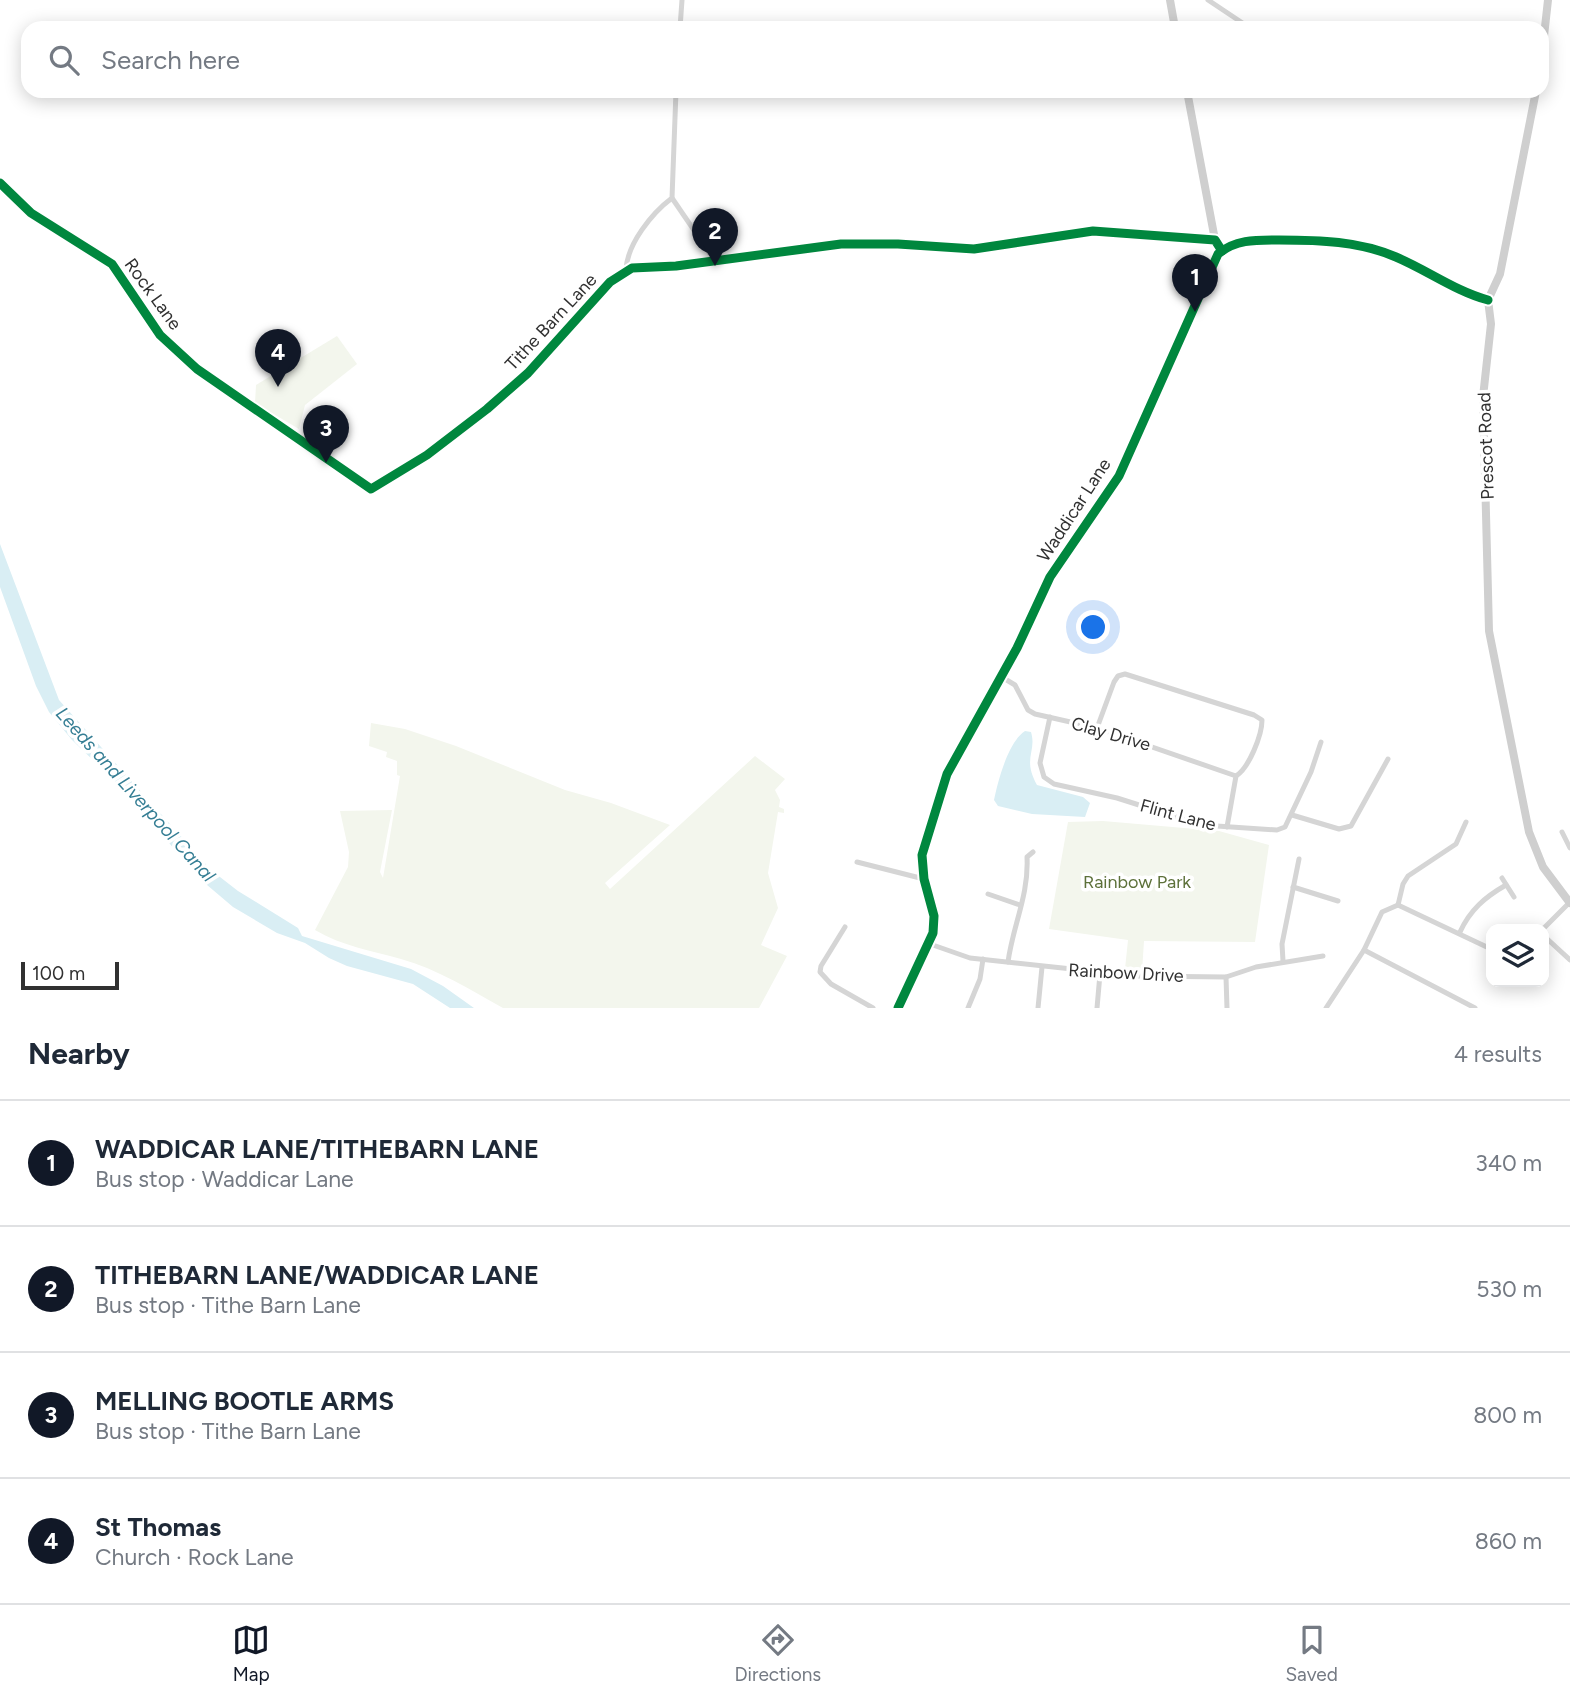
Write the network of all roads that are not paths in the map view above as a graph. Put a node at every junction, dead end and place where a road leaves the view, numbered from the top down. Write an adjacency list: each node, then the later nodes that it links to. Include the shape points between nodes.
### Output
1 (681, 0): 5 (street)
2 (1170, 0): 6 (street)
3 (1208, 0): 7 (street)
4 (1548, 0): 8 (street)
5 (680, 21)
6 (1174, 21)
7 (1240, 21)
8 (1546, 21)
9 (676, 98): 13 (street)
10 (1187, 98): 14 (street)
11 (1535, 98): 18 (street, Prescot Road, via 1502,266)
12 (0, 183): 19 (street, Rock Lane, via 31,213 112,264 160,335 197,369)
13 (672, 198): 16 (street); 17 (street, via 650,217 628,257)
14 (1215, 240): 15 (street); 16 (street, via 1093,231 974,249 841,244)
15 (1222, 251): 18 (street, via 1259,240 1366,246); 20 (street, Waddicar Lane, via 1211,265 1119,475 1050,578)
16 (715, 261): 17 (street)
17 (626, 270): 19 (street, Tithe Barn Lane, via 595,297 528,373 427,455 379,487 362,485)
18 (1488, 300): 41 (street, Prescot Road, via 1491,324 1483,397 1489,631 1524,806 1543,867)
19 (316, 448)
20 (1000, 676): 21 (street, Clay Drive, via 1015,685 1028,710); 34 (street, Waddicar Lane, via 947,774 925,843)
21 (1050, 717): 22 (street, Clay Drive); 28 (street, Flint Lane, via 1040,763 1044,777 1054,784 1202,825)
22 (1097, 728): 25 (street, Clay Drive); 25 (street, via 1114,682 1125,674 1254,715 1262,720 1261,730)
23 (1321, 742): 26 (street)
24 (1388, 759): 26 (street, via 1351,826 1339,829)
25 (1236, 776): 28 (street)
26 (1292, 815): 28 (street, Flint Lane, via 1285,827 1277,830)
27 (1466, 822): 43 (street, via 1456,844 1408,876)
28 (1227, 827)
29 (1562, 832): 30 (street)
30 (1569, 844)
31 (1033, 852): 42 (street, via 1027,857 1028,882)
32 (1299, 859): 37 (street)
33 (857, 862): 34 (street)
34 (924, 878): 48 (street, Waddicar Lane, via 934,916)
35 (1502, 878): 36 (street)
36 (1506, 885): 39 (street); 46 (street, via 1474,909)
37 (1293, 887): 40 (street); 54 (street)
38 (988, 894): 42 (street)
39 (1514, 897)
40 (1338, 901)
41 (1570, 903): 44 (street)
42 (1020, 905): 55 (street)
43 (1398, 905): 46 (street); 50 (street, via 1382,912)
44 (1547, 924)
45 (845, 927): 59 (street, via 821,972 831,984)
46 (1460, 932): 49 (street)
47 (1549, 941): 53 (street)
48 (930, 944): 52 (street, Rainbow Drive); 60 (street, Waddicar Lane)
49 (1486, 946)
50 (1364, 950): 65 (street); 66 (street)
51 (1323, 956): 54 (street, Rainbow Drive)
52 (983, 959): 55 (street, Rainbow Drive); 61 (street)
53 (1570, 960)
54 (1283, 961): 58 (street, Rainbow Drive)
55 (1008, 962): 56 (street, Rainbow Drive)
56 (1042, 967): 57 (street, Rainbow Drive); 62 (street)
57 (1100, 974): 58 (street, Rainbow Drive); 63 (street)
58 (1226, 977): 64 (street)
59 (873, 1008)
60 (898, 1008)
61 (968, 1008)
62 (1038, 1008)
63 (1097, 1008)
64 (1227, 1008)
65 (1326, 1008)
66 (1475, 1008)

